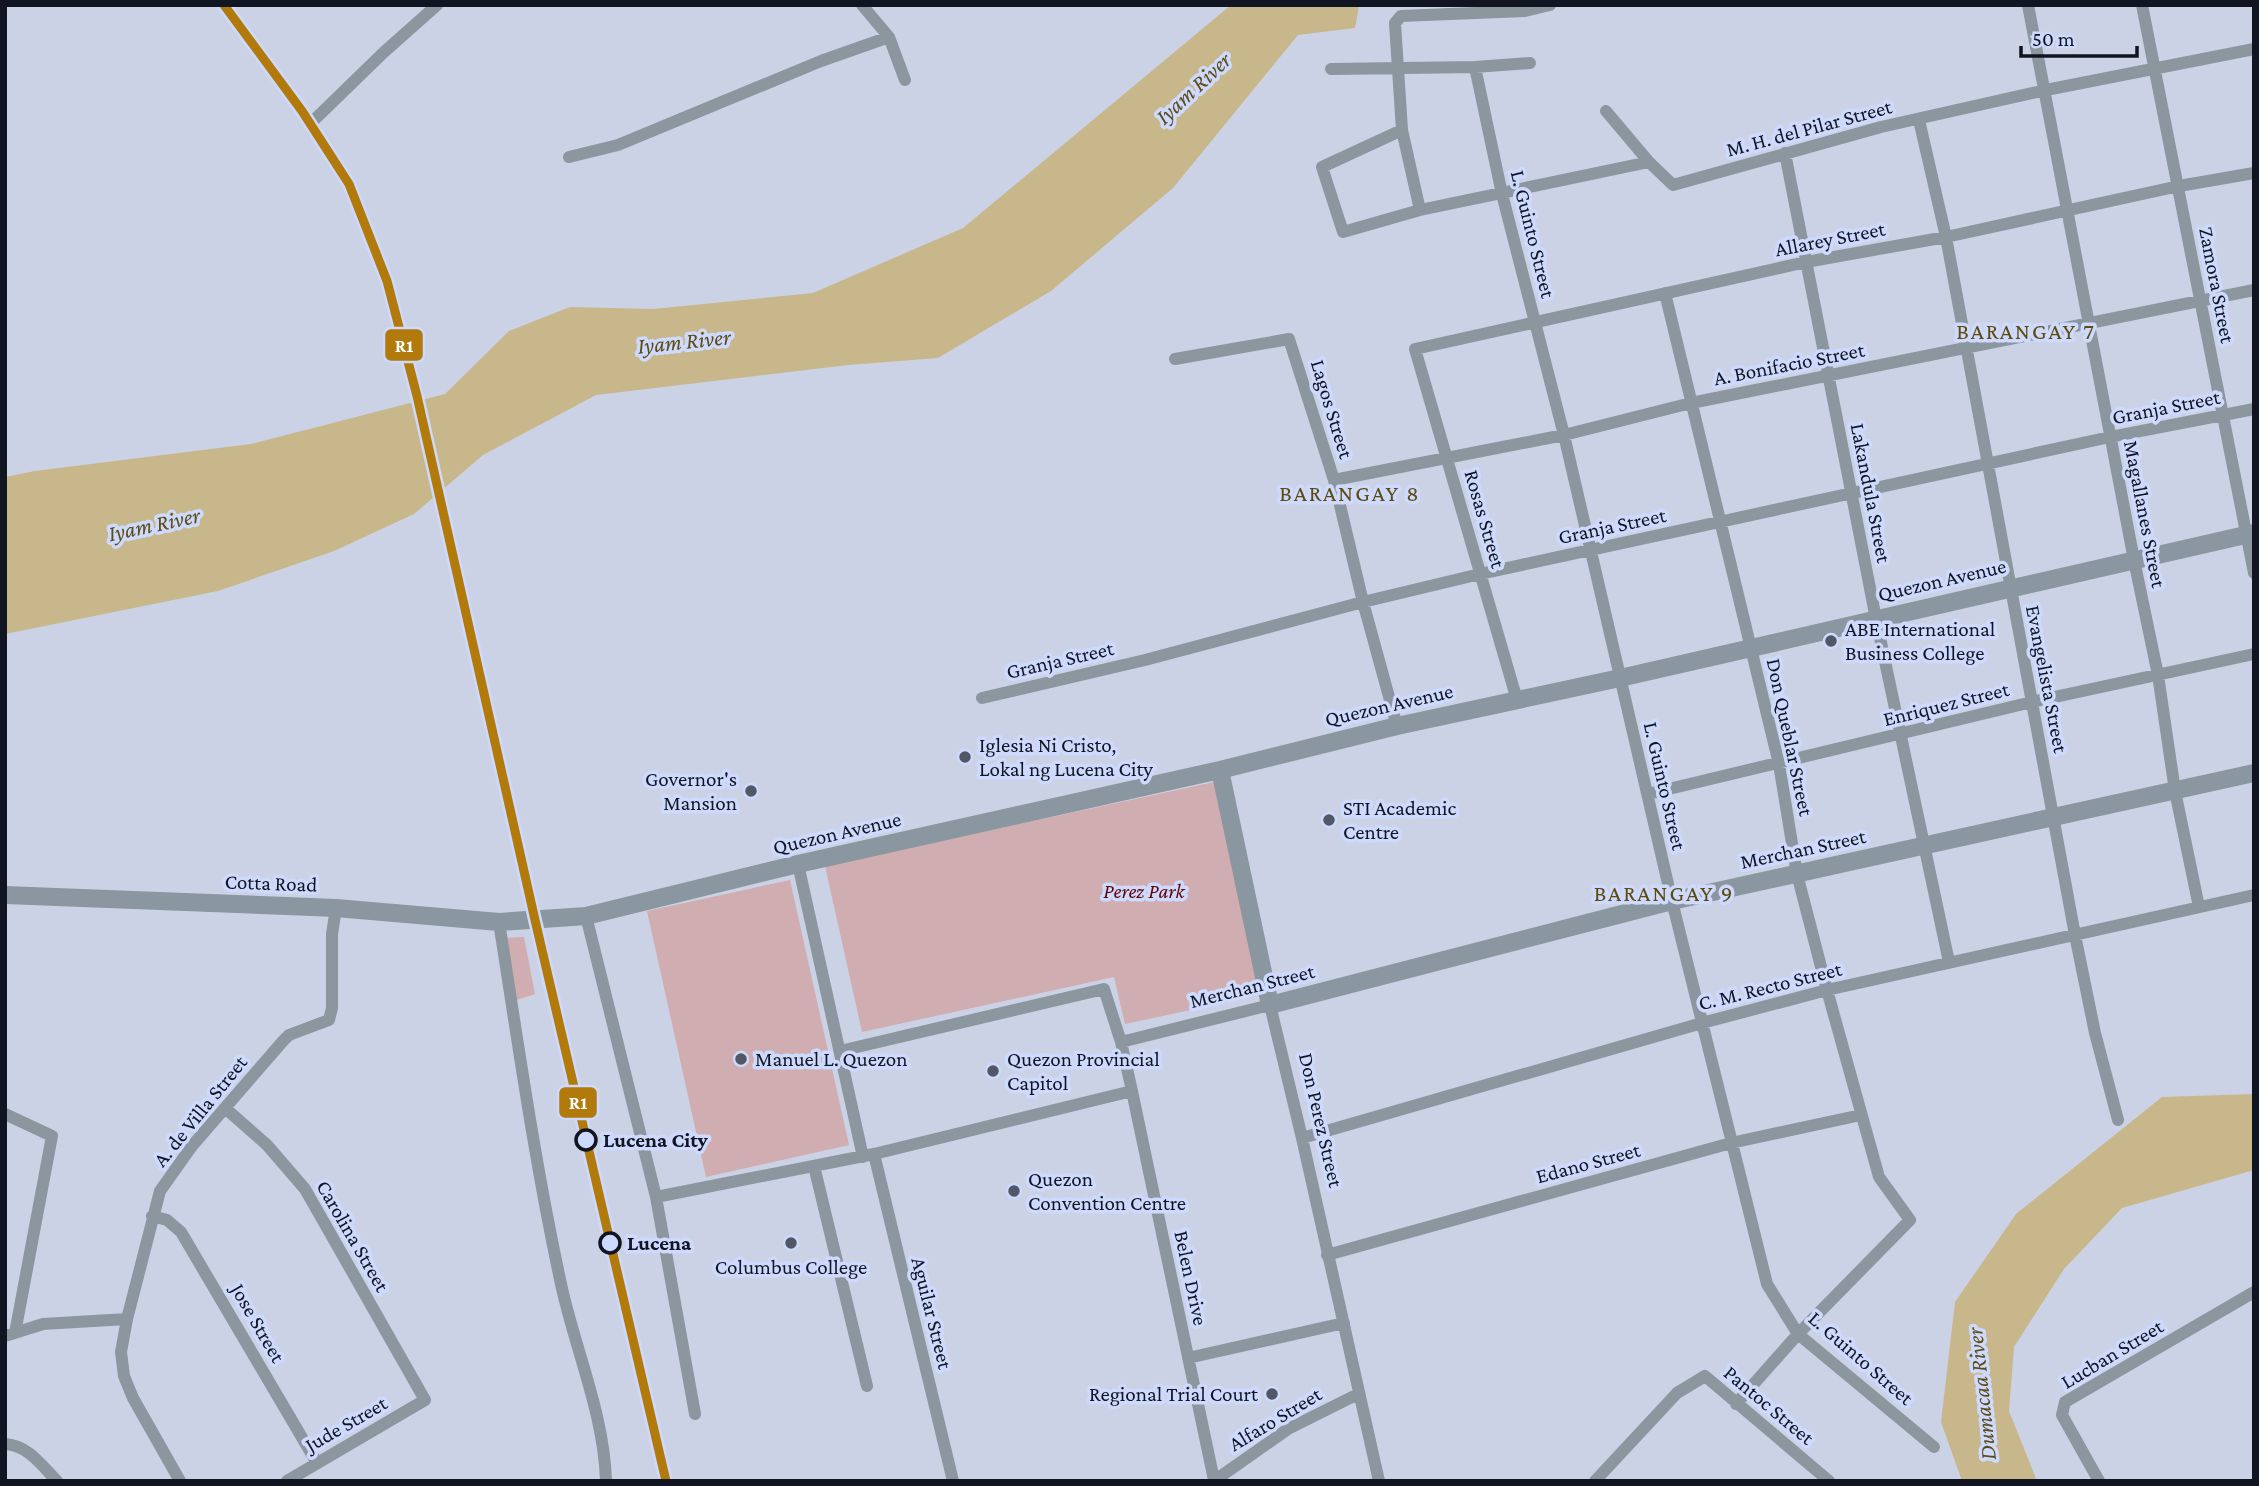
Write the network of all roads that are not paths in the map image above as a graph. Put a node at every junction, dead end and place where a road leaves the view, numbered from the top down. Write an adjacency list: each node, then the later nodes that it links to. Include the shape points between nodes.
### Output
1 (437, 5): 17 (street)
2 (862, 5): 6 (street)
3 (1550, 5): 9 (street, via 1525,11 1401,16 1395,23)
4 (2028, 5): 14 (street, Magallanes Street)
5 (2142, 5): 11 (street, Zamora Street)
6 (889, 37): 13 (street); 20 (street, via 618,145)
7 (2254, 48): 11 (street, M. H. del Pilar Street)
8 (1530, 63): 10 (street)
9 (1398, 67): 10 (street); 12 (street); 18 (street)
10 (1475, 67): 24 (street, L. Guinto Street)
11 (2156, 67): 14 (street, M. H. del Pilar Street); 23 (street, Zamora Street)
12 (1331, 69)
13 (905, 80)
14 (2046, 90): 16 (street, M. H. del Pilar Street); 26 (street, Magallanes Street)
15 (1605, 111): 21 (street)
16 (1919, 120): 19 (street, M. H. del Pilar Street); 27 (street, Evangelista Street)
17 (310, 124)
18 (1402, 130): 25 (street); 25 (street, via 1322,167 1343,232)
19 (1785, 153): 21 (street, M. H. del Pilar Street, via 1673,185); 28 (street, Lakandula Street)
20 (569, 157)
21 (1649, 162): 24 (street)
22 (2254, 173): 23 (street, Allarey Street)
23 (2179, 186): 26 (street, Allarey Street); 31 (street, Zamora Street)
24 (1502, 194): 25 (street); 32 (street, L. Guinto Street)
25 (1420, 210)
26 (2066, 211): 27 (street, Allarey Street); 33 (street, Magallanes Street)
27 (1946, 236): 28 (street, Allarey Street); 34 (street, Evangelista Street)
28 (1807, 262): 30 (street, Allarey Street); 37 (street, Lakandula Street)
29 (2254, 290): 31 (street, A. Bonifacio Street)
30 (1665, 293): 32 (street, Allarey Street); 38 (street, Don Queblar Street)
31 (2200, 301): 33 (street, A. Bonifacio Street); 40 (street, Zamora Street)
32 (1535, 322): 35 (street, Allarey Street); 41 (street, L. Guinto Street)
33 (2089, 324): 34 (street, A. Bonifacio Street); 42 (street, Magallanes Street)
34 (1967, 348): 37 (street, A. Bonifacio Street); 44 (street, Evangelista Street)
35 (1416, 349): 43 (street, Rosas Street)
36 (1175, 359): 45 (street, Lagos Street, via 1289,339)
37 (1828, 375): 38 (street, A. Bonifacio Street); 46 (street, Lakandula Street)
38 (1691, 403): 41 (street, A. Bonifacio Street); 47 (street, Don Queblar Street)
39 (2254, 409): 40 (street, Granja Street)
40 (2223, 415): 42 (street, Granja Street); 48 (street, Zamora Street)
41 (1564, 435): 43 (street, A. Bonifacio Street); 49 (street, L. Guinto Street)
42 (2110, 437): 44 (street, Granja Street); 50 (street, Magallanes Street)
43 (1446, 457): 45 (street, A. Bonifacio Street); 52 (street, Rosas Street)
44 (1989, 464): 46 (street, Granja Street); 53 (street, Evangelista Street)
45 (1334, 480): 54 (street, Lagos Street)
46 (1851, 494): 47 (street, Granja Street); 55 (street, Lakandula Street)
47 (1719, 523): 49 (street, Granja Street); 56 (street, Don Queblar Street)
48 (2250, 534): 50 (main road, Quezon Avenue); 51 (street, Zamora Street)
49 (1591, 550): 52 (street, Granja Street); 59 (street, L. Guinto Street)
50 (2134, 561): 53 (main road, Quezon Avenue); 58 (street, Magallanes Street)
51 (2254, 573)
52 (1480, 574): 54 (street, Granja Street); 61 (street, Rosas Street)
53 (2011, 588): 55 (main road, Quezon Avenue); 62 (street, Evangelista Street)
54 (1363, 602): 60 (street, Granja Street); 63 (street, Lagos Street)
55 (1876, 619): 56 (main road, Quezon Avenue); 64 (street, Lakandula Street)
56 (1751, 648): 59 (main road, Quezon Avenue); 65 (street, Don Queblar Street)
57 (2254, 654): 58 (street, Enriquez Street)
58 (2158, 675): 62 (street, Enriquez Street); 68 (street, Magallanes Street)
59 (1620, 678): 61 (main road, Quezon Avenue); 69 (street, L. Guinto Street)
60 (982, 698)
61 (1517, 699): 63 (main road, Quezon Avenue)
62 (2032, 702): 64 (street, Enriquez Street); 70 (street, Evangelista Street)
63 (1397, 726): 66 (main road, Quezon Avenue)
64 (1899, 735): 65 (street, Enriquez Street); 71 (street, Lakandula Street)
65 (1779, 764): 69 (street, Enriquez Street); 73 (street, Don Queblar Street)
66 (1220, 770): 72 (main road, Quezon Avenue); 85 (main road, Don Perez Street)
67 (2254, 773): 68 (main road, Merchan Street)
68 (2175, 790): 70 (main road, Merchan Street); 77 (street, Magallanes Street)
69 (1648, 794): 76 (street, L. Guinto Street)
70 (2054, 818): 71 (main road, Merchan Street); 82 (street, Evangelista Street)
71 (1924, 847): 73 (main road, Merchan Street); 83 (street, Lakandula Street)
72 (798, 864): 79 (main road, Quezon Avenue); 88 (street, Aguilar Street)
73 (1797, 874): 76 (main road, Merchan Street); 84 (street, Don Queblar Street)
74 (5, 895): 78 (main road, Cotta Road)
75 (2254, 895): 77 (street, C. M. Recto Street)
76 (1672, 901): 85 (main road, Merchan Street); 86 (street, L. Guinto Street)
77 (2199, 907): 82 (street, C. M. Recto Street)
78 (336, 908): 81 (main road, Cotta Road); 90 (street, A. de Villa Street, via 329,1020 289,1035)
79 (586, 916): 80 (main road, Quezon Avenue); 98 (street)
80 (535, 920): 81 (main road, Cotta Road)
81 (499, 922): 119 (street, via 541,1192 563,1296 605,1451)
82 (2075, 935): 83 (street, C. M. Recto Street); 93 (street, Evangelista Street)
83 (1949, 962): 84 (street, C. M. Recto Street)
84 (1827, 990): 86 (street, C. M. Recto Street); 92 (street, Don Queblar Street)
85 (1270, 1005): 87 (street, Merchan Street); 94 (street, Don Perez Street)
86 (1702, 1023): 94 (street, C. M. Recto Street); 95 (street, L. Guinto Street)
87 (1121, 1042): 88 (street, Belen Drive, via 1104,989); 89 (street, Belen Drive)
88 (840, 1051): 96 (street, Aguilar Street)
89 (1132, 1091): 96 (street); 106 (street, Belen Drive)
90 (225, 1108): 99 (street, A. de Villa Street, via 160,1191); 109 (street, Carolina Street, via 267,1145 304,1189)
91 (5, 1114): 104 (street, via 52,1136)
92 (1861, 1115): 95 (street, Edano Street); 105 (street, Don Queblar Street, via 1879,1177 1910,1220)
93 (2118, 1120)
94 (1303, 1138): 100 (street, Don Perez Street)
95 (1731, 1143): 100 (street, Edano Street); 105 (street, L. Guinto Street, via 1767,1284)
96 (868, 1155): 97 (street); 120 (street, Aguilar Street)
97 (814, 1166): 98 (street); 107 (street)
98 (656, 1197): 111 (street)
99 (152, 1216): 102 (street, A. de Villa Street); 114 (street, Jose Street, via 167,1220 181,1232)
100 (1327, 1255): 103 (street, Don Perez Street)
101 (2254, 1292): 124 (street, Lucban Street, via 2065,1402 2062,1415)
102 (127, 1319): 104 (street, via 43,1324); 117 (street, A. de Villa Street, via 121,1352 124,1376)
103 (1344, 1323): 106 (street); 108 (street, Don Perez Street)
104 (10, 1334)
105 (1798, 1334): 110 (street); 113 (street, L. Guinto Street)
106 (1188, 1358): 115 (street, Belen Drive)
107 (867, 1386)
108 (1358, 1394): 115 (street, Alfaro Street, via 1288,1429); 121 (street, Don Perez Street)
109 (425, 1400): 114 (street, Jude Street)
110 (1736, 1404): 122 (street, Pantoc Street, via 1705,1376 1677,1393); 123 (street, Pantoc Street)
111 (695, 1414)
112 (5, 1444): 116 (street, via 27,1450)
113 (1934, 1447)
114 (317, 1463): 118 (street, Jude Street)
115 (1214, 1480)
116 (57, 1481)
117 (180, 1481)
118 (287, 1481)
119 (606, 1481)
120 (953, 1481)
121 (1379, 1481)
122 (1595, 1481)
123 (1829, 1481)
124 (2099, 1481)

